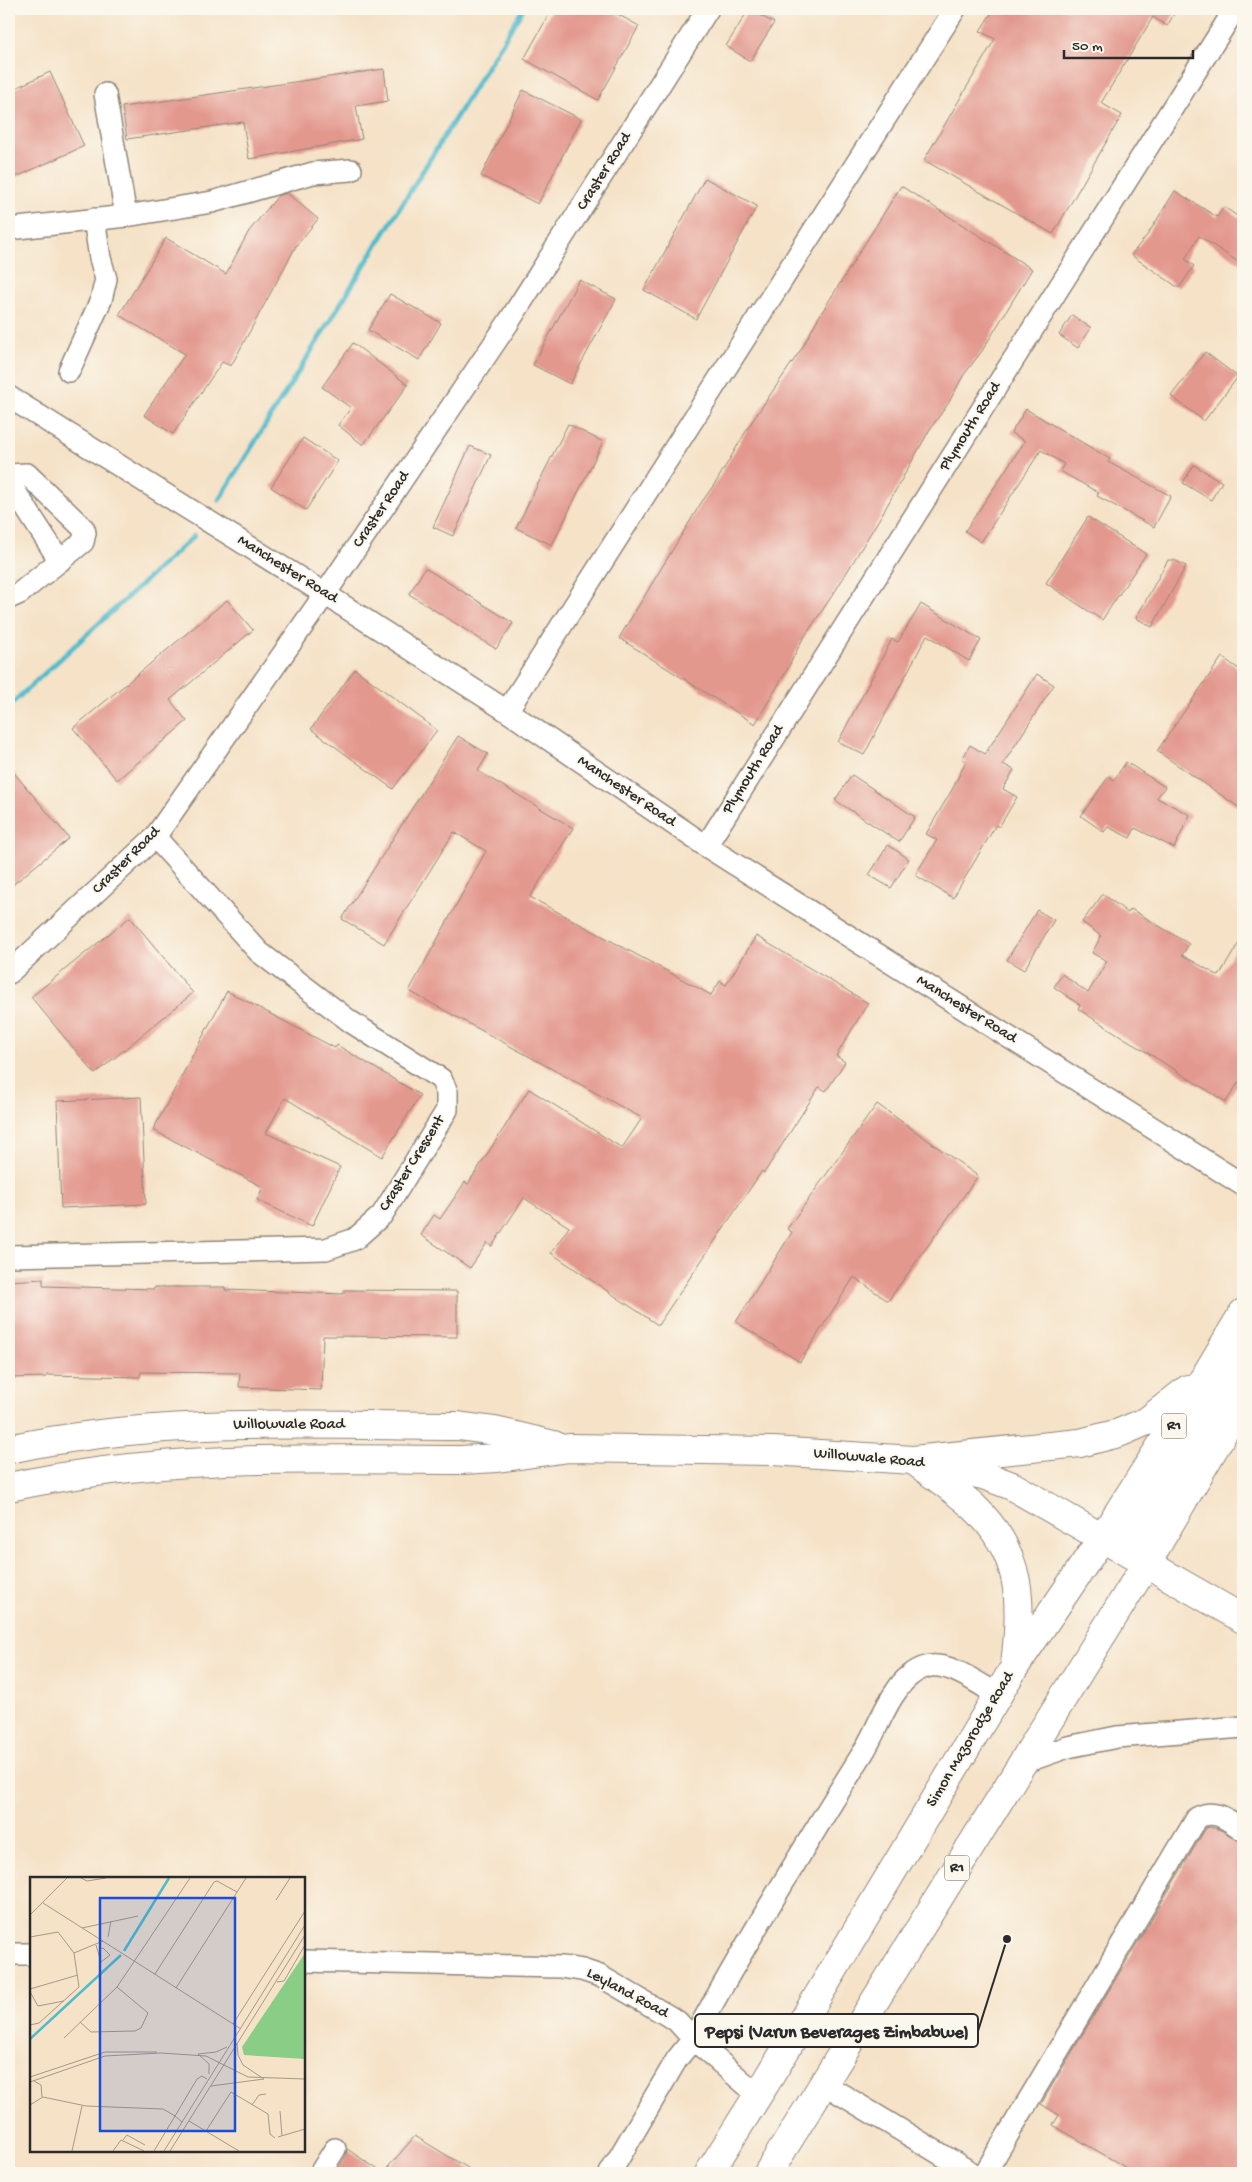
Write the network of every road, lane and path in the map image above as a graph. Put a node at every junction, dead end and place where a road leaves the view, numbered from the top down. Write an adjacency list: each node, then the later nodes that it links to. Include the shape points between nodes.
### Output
1 (708, 9): 14 (street, Craster Road, via 508,323)
2 (955, 9): 16 (street)
3 (1235, 9): 18 (street, Plymouth Road)
4 (105, 94): 6 (street)
5 (351, 170): 6 (street, via 313,173 212,202)
6 (126, 216): 7 (street)
7 (94, 219): 8 (street); 9 (street, via 106,279 102,300)
8 (9, 229)
9 (69, 371)
10 (12, 405): 14 (street, Manchester Road)
11 (9, 475): 13 (street, via 28,474 84,529 83,542)
12 (9, 482): 13 (street)
13 (60, 561): 15 (street)
14 (325, 594): 16 (street, Manchester Road); 17 (street, Craster Road)
15 (9, 598)
16 (507, 712): 18 (street, Manchester Road)
17 (155, 837): 19 (street, Craster Road); 21 (street, Craster Crescent, via 259,952 351,1022 441,1078 447,1092 447,1110 382,1215 355,1238 326,1249)
18 (706, 846): 20 (street, Manchester Road)
19 (9, 973)
20 (1242, 1182)
21 (9, 1256)
22 (1243, 1313): 24 (main road, Simon Mazorodze Road / R1)
23 (1243, 1361): 30 (main road)
24 (1206, 1375): 28 (main road, via 1147,1422 1120,1433 1080,1443); 30 (main road, Simon Mazorodze Road / R1)
25 (1243, 1399): 30 (main road, Simon Mazorodze Road / R1)
26 (569, 1448): 27 (main road, Willowvale Road, via 458,1426 221,1425 136,1431); 28 (main road, Willowvale Road, via 773,1451); 29 (main road, Willowvale Road, via 461,1460 222,1460 134,1466)
27 (9, 1449)
28 (913, 1460): 30 (main road, Willowvale Road, via 984,1475 1012,1486); 32 (main road, via 973,1507 994,1530 1009,1554 1020,1608)
29 (9, 1487)
30 (1124, 1551): 31 (main road, Willowvale Road); 32 (main road, Simon Mazorodze Road / R1); 35 (main road, Simon Mazorodze Road / R1)
31 (1243, 1619)
32 (1014, 1668): 33 (main road, Simon Mazorodze Road / R1)
33 (998, 1695): 40 (street, via 944,1665 927,1666 911,1675 897,1689 865,1751 786,1876); 42 (main road, Simon Mazorodze Road / R1)
34 (1243, 1726): 35 (street, via 1117,1737 1068,1747)
35 (1022, 1763): 41 (main road, Simon Mazorodze Road / R1)
36 (1243, 1830): 49 (street, via 1214,1813 1197,1818)
37 (9, 1954): 38 (street)
38 (30, 1954)
39 (305, 1961): 40 (street, Leyland Road, via 582,1970 600,1976 677,2021)
40 (694, 2039): 42 (street, Leyland Road); 45 (street, via 677,2059)
41 (824, 2084): 47 (main road, Simon Mazorodze Road / R1); 48 (street)
42 (758, 2094): 46 (main road, Simon Mazorodze Road / R1)
43 (335, 2149): 44 (street)
44 (320, 2173)
45 (610, 2173)
46 (709, 2173)
47 (768, 2173)
48 (972, 2173)
49 (985, 2173)

